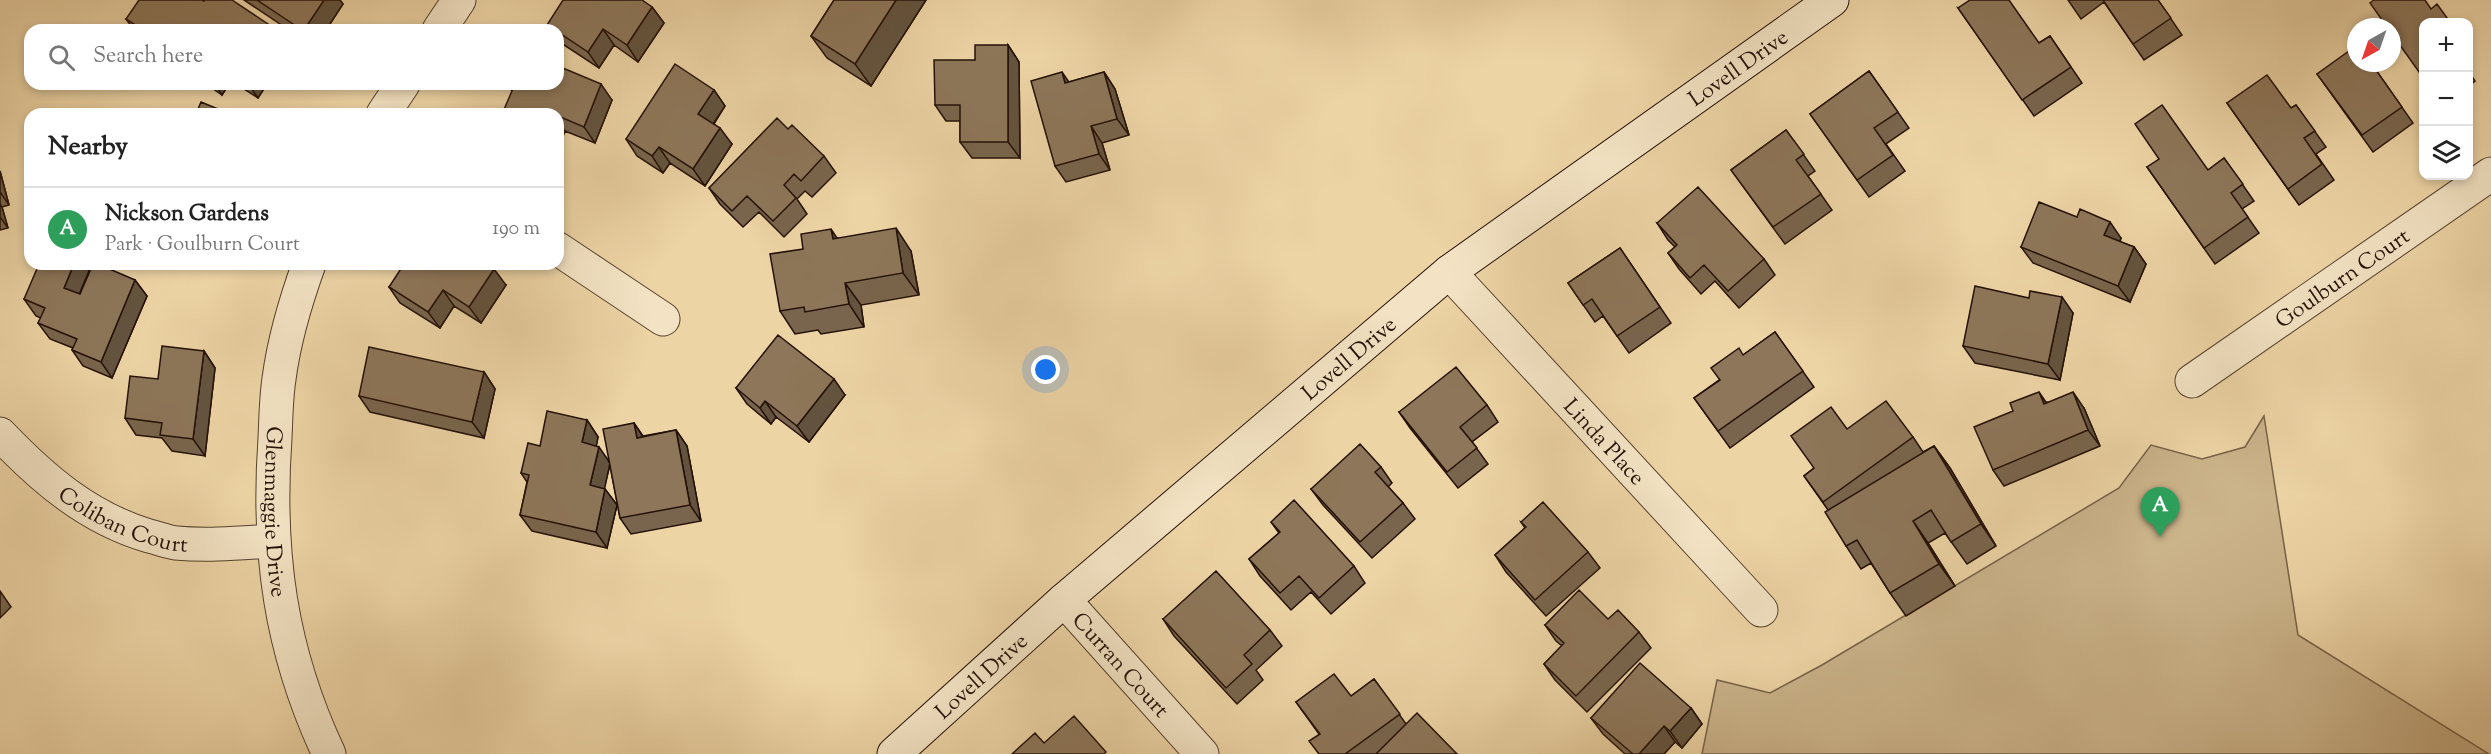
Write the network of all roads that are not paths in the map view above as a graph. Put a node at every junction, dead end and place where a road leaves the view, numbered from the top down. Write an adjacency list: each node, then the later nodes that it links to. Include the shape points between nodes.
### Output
1 (459, 0): 3 (street)
2 (1832, 0): 9 (street, Lovell Drive)
3 (443, 24)
4 (399, 90): 5 (street)
5 (387, 108)
6 (2491, 174): 11 (street, Goulburn Court)
7 (564, 253): 10 (street)
8 (307, 270): 13 (street, Glenmaggie Drive, via 279,378)
9 (1449, 272): 14 (street, Lovell Drive); 15 (street, Linda Place)
10 (663, 319)
11 (2192, 381)
12 (0, 434): 13 (street, Coliban Court, via 33,469 77,504 125,529 175,543)
13 (272, 541): 16 (street, Glenmaggie Drive, via 278,592 295,665)
14 (1064, 600): 17 (street, Lovell Drive); 18 (street, Curran Court)
15 (1761, 610)
16 (329, 754)
17 (894, 754)
18 (1202, 754)

